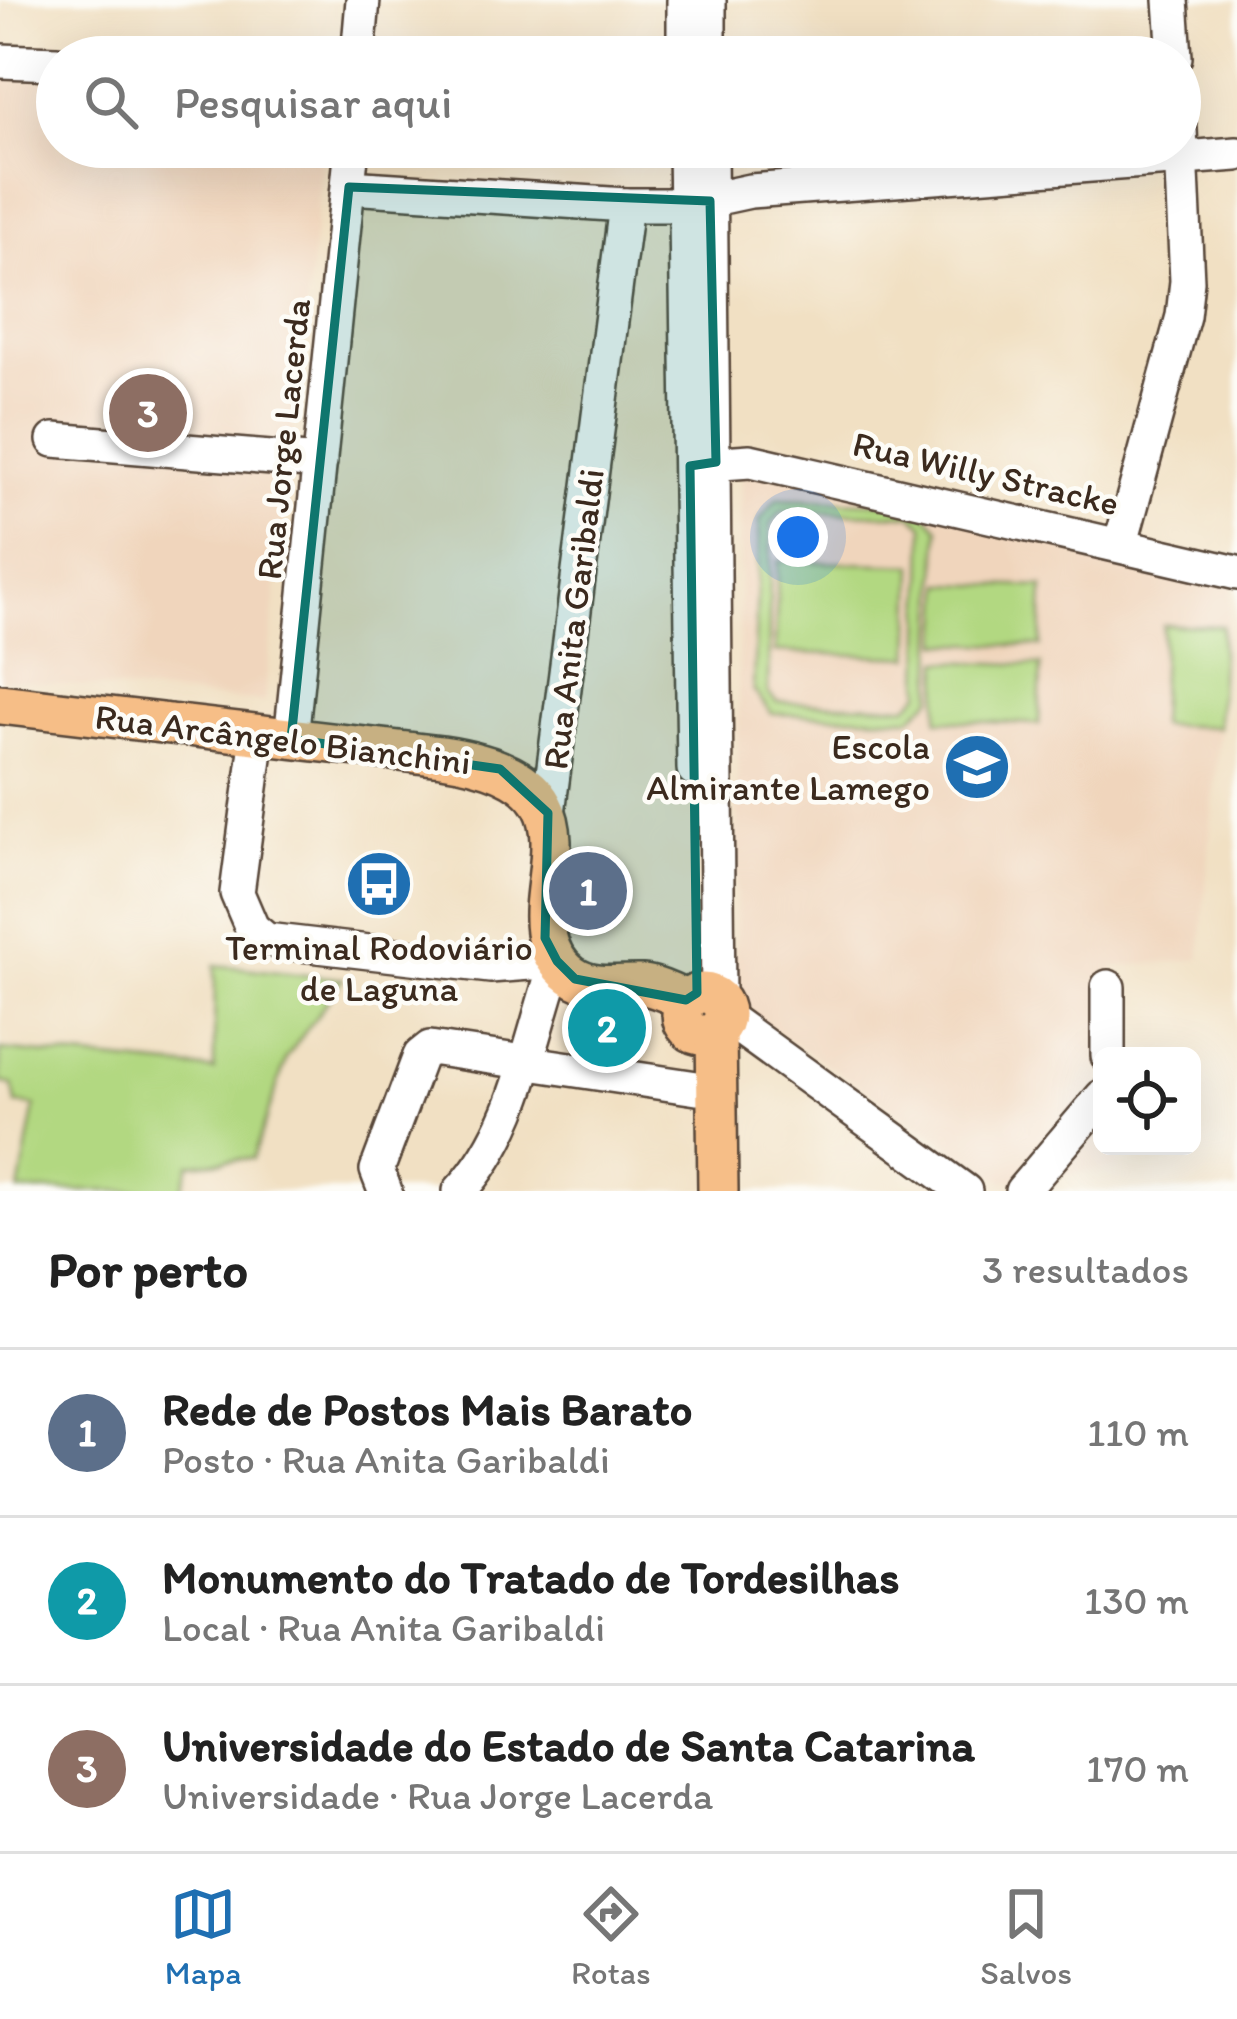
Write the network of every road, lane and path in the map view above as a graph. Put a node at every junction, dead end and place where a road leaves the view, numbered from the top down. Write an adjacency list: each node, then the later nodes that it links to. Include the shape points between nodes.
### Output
1 (363, 0): 5 (street)
2 (684, 0): 6 (street)
3 (709, 0): 7 (street)
4 (1171, 0): 8 (street)
5 (360, 36)
6 (684, 36)
7 (710, 36)
8 (1174, 36)
9 (0, 61): 10 (street)
10 (36, 62)
11 (1201, 148): 12 (street)
12 (1237, 154)
13 (350, 168): 18 (street, Rua Jorge Lacerda)
14 (690, 168): 19 (street)
15 (706, 168): 19 (street)
16 (961, 168): 19 (street)
17 (1182, 168): 24 (street, via 1183,316)
18 (349, 188): 20 (street); 22 (street, Rua Jorge Lacerda)
19 (698, 203): 20 (street); 23 (street)
20 (626, 205): 28 (street, Rua Anita Garibaldi)
21 (54, 440): 22 (street)
22 (320, 462): 27 (street, Rua Jorge Lacerda)
23 (703, 464): 24 (street, Rua Willy Stracke, via 750,460); 31 (street)
24 (1121, 543): 25 (street, Rua Willy Stracke)
25 (1237, 573)
26 (0, 704): 27 (main road, Rua Arcângelo Bianchini)
27 (274, 737): 28 (main road, Rua Arcângelo Bianchini, via 470,760 513,778); 29 (street, Rua Jorge Lacerda, via 237,893 266,940 490,966)
28 (548, 813): 29 (main road, Rua Anita Garibaldi, via 544,938)
29 (557, 961): 31 (main road, via 575,979 618,990 643,985); 33 (street)
30 (1108, 987): 32 (street)
31 (704, 1014): 34 (main road); 39 (main road); 40 (street)
32 (1108, 1047)
33 (524, 1066): 34 (street); 36 (street, via 443,1047 420,1056 377,1170); 37 (street, via 497,1140)
34 (698, 1088): 38 (main road)
35 (1093, 1108): 41 (street)
36 (385, 1191)
37 (460, 1191)
38 (698, 1191)
39 (718, 1191)
40 (965, 1191)
41 (1022, 1191)

